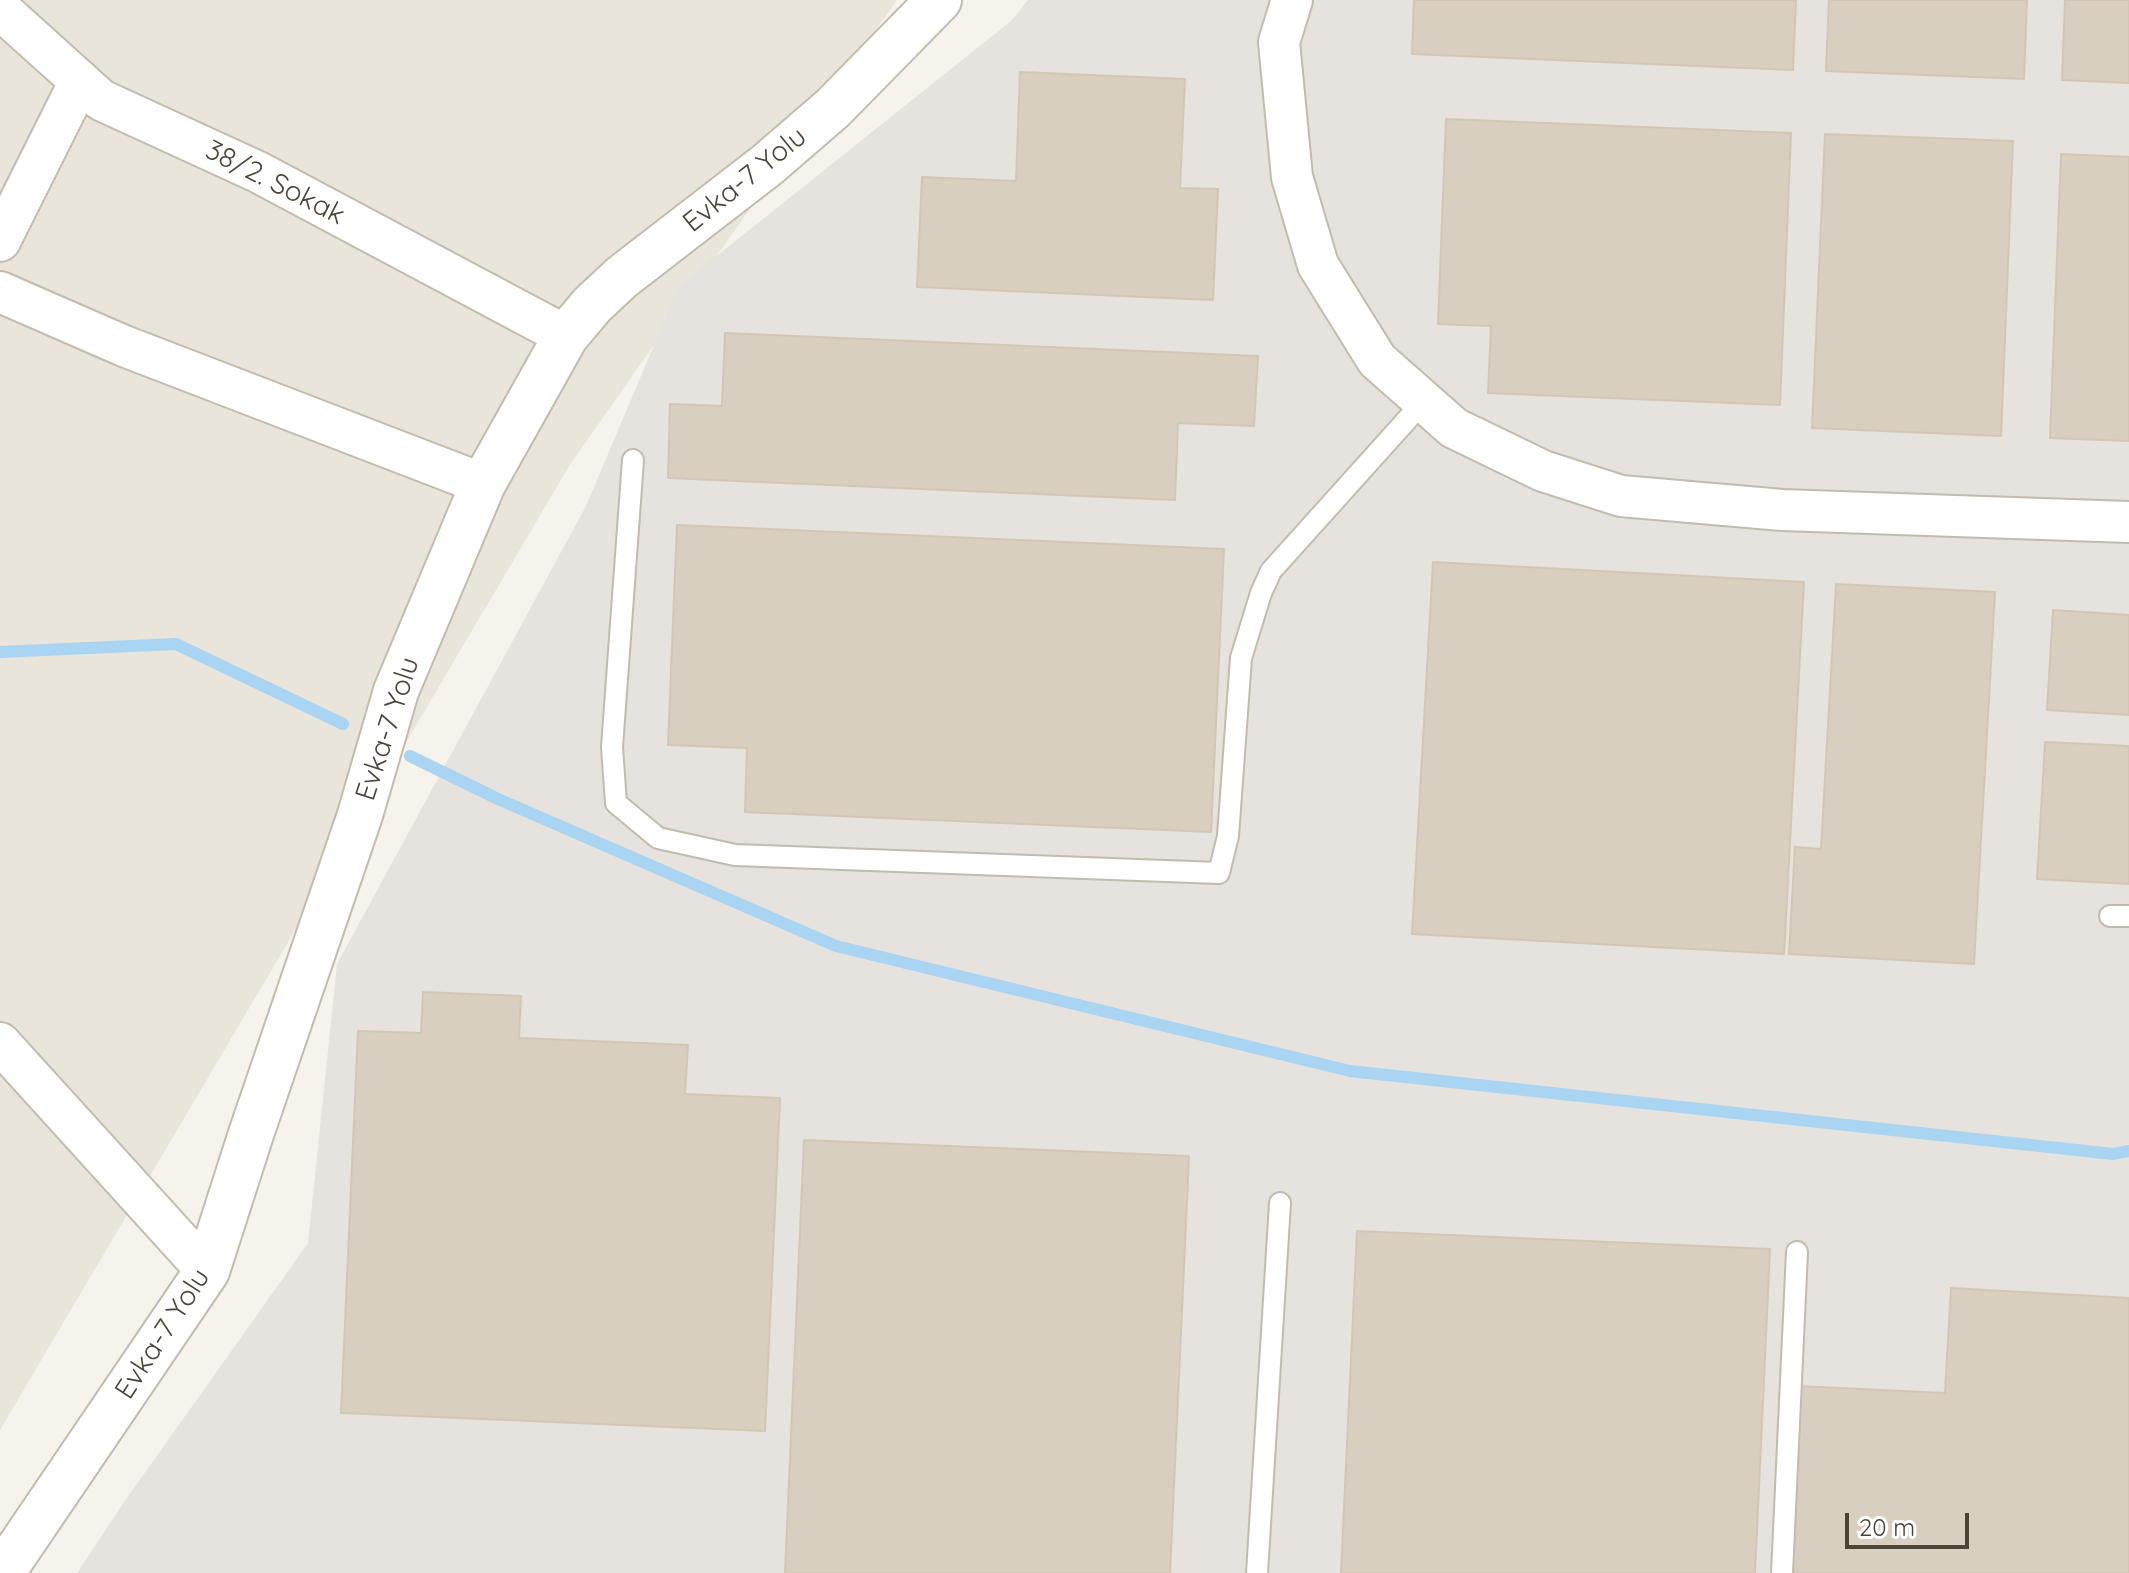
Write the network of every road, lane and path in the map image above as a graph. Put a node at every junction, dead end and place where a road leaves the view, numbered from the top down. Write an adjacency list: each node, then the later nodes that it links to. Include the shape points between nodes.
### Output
1 (939, 0): 7 (street, Evka-7 Yolu, via 833,108 622,277)
2 (1292, 0): 8 (street, via 1279,42 1292,177 1318,265 1377,360)
3 (0, 9): 4 (street, 38/2. Sokak)
4 (80, 81): 5 (street); 7 (street, 38/2. Sokak, via 101,100 258,172)
5 (0, 241)
6 (0, 292): 10 (street, via 124,346)
7 (566, 336): 10 (street, Evka-7 Yolu)
8 (1423, 402): 9 (lane, via 1271,571 1241,658 1228,836 1219,873 735,855 658,838 616,803 612,747); 11 (street, via 1454,428 1543,471 1621,496 1782,510)
9 (633, 460)
10 (483, 484): 15 (street, Evka-7 Yolu, via 396,691 360,815)
11 (2129, 522)
12 (0, 1043): 15 (street)
13 (1280, 1203): 17 (lane)
14 (1797, 1252): 18 (lane)
15 (207, 1271): 16 (street, Evka-7 Yolu)
16 (2, 1573)
17 (1257, 1573)
18 (1782, 1573)

